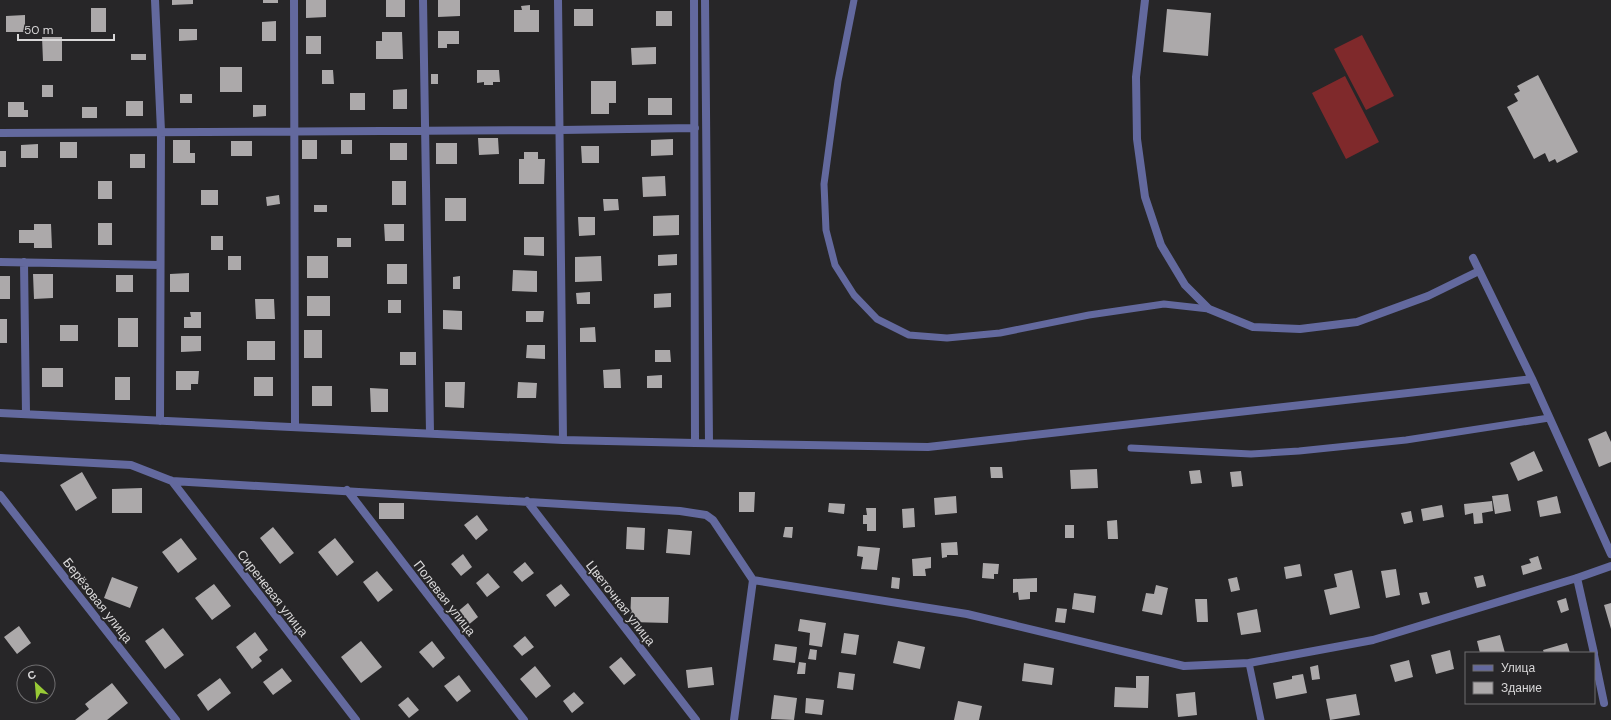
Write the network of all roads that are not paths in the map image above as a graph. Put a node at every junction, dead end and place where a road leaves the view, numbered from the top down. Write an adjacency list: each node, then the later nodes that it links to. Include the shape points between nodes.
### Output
1 (155, 0): 11 (street)
2 (294, 0): 13 (street)
3 (423, 0): 12 (street)
4 (558, 0): 10 (street)
5 (694, 0): 9 (street)
6 (705, 0): 30 (street)
7 (854, 0): 20 (lane, via 838,81 824,184 826,230 835,265 854,295 877,319 909,335 947,338 1000,333 1089,315 1164,304)
8 (1145, 0): 20 (street, via 1136,77 1137,139 1145,197 1161,245 1185,285)
9 (694, 128): 10 (street); 29 (street)
10 (560, 130): 12 (street); 28 (street)
11 (161, 131): 13 (street); 14 (street); 18 (street)
12 (425, 131): 13 (street); 27 (street)
13 (294, 132): 26 (street)
14 (0, 133)
15 (1473, 258): 19 (street)
16 (0, 262): 17 (street)
17 (24, 262): 18 (street); 23 (street)
18 (160, 264): 25 (street)
19 (1479, 271): 20 (street, via 1428,296 1357,322 1300,329 1253,326); 21 (street)
20 (1209, 308)
21 (1532, 379): 24 (street); 30 (street, via 928,447)
22 (0, 413): 23 (street)
23 (26, 414): 25 (street)
24 (1550, 418): 31 (lane, via 1406,440 1299,452 1251,454); 37 (street)
25 (160, 422): 26 (street)
26 (295, 427): 27 (street)
27 (430, 433): 28 (street)
28 (563, 440): 29 (street)
29 (695, 443): 30 (street)
30 (709, 443)
31 (1131, 448)
32 (0, 458): 33 (street, via 130,465)
33 (172, 481): 34 (street); 46 (street, Сиреневая улица)
34 (347, 490): 36 (street); 47 (street, Полевая улица)
35 (0, 495): 45 (street, Берёзовая улица)
36 (528, 501): 40 (street, via 706,515 713,520); 48 (street, Цветочная улица)
37 (1611, 554)
38 (1611, 566): 39 (street)
39 (1577, 578): 41 (street); 43 (street, via 1374,640)
40 (753, 580): 43 (street, via 967,614 1184,666); 49 (street)
41 (1594, 652)
42 (1595, 659): 44 (street)
43 (1249, 663): 50 (lane)
44 (1604, 703)
45 (176, 720)
46 (356, 720)
47 (524, 720)
48 (696, 720)
49 (734, 720)
50 (1261, 720)

